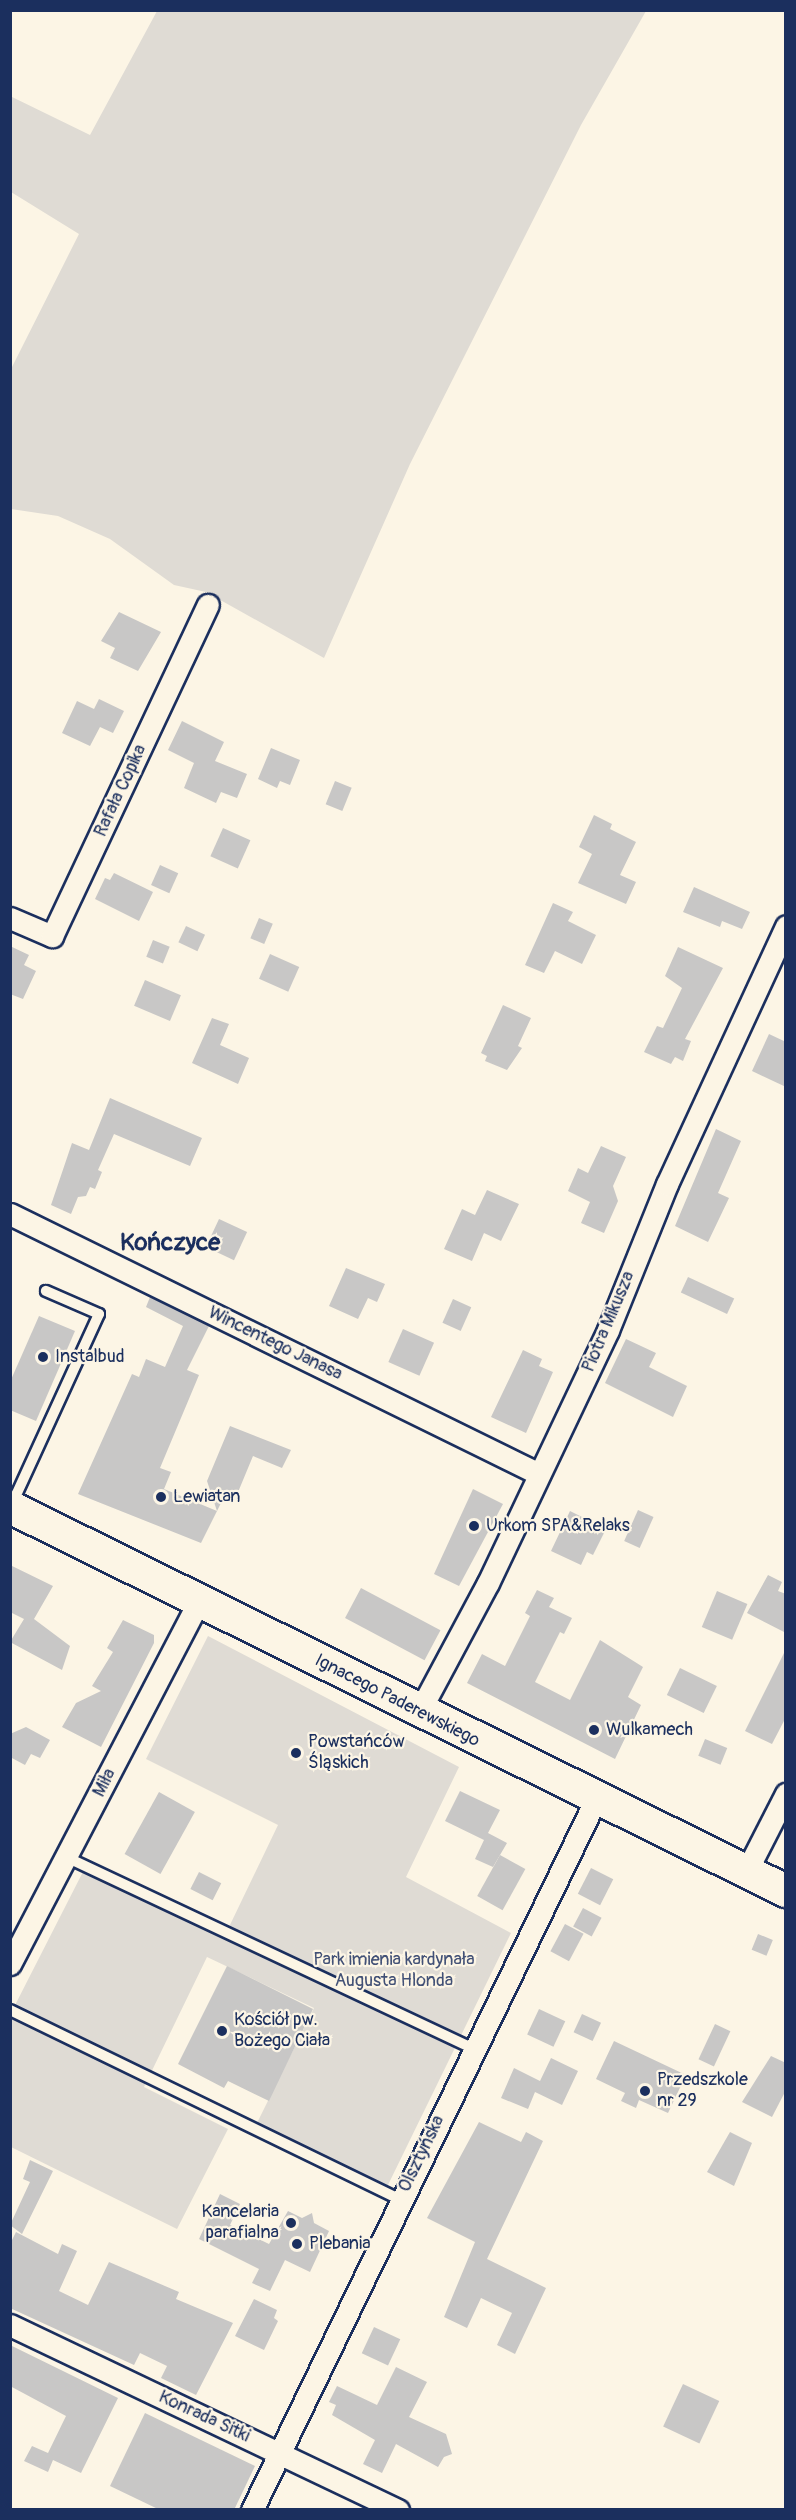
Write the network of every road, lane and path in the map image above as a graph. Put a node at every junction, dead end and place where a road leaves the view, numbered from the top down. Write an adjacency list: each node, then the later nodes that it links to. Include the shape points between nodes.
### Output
1 (208, 605): 2 (street, Rafała Copika, via 52,936)
2 (10, 918)
3 (786, 926): 6 (street, Piotra Mikusza, via 667,1184 608,1330)
4 (10, 1214): 6 (street, Wincentego Janasa)
5 (46, 1291): 7 (lane, via 99,1314)
6 (540, 1474): 9 (street, Piotra Mikusza)
7 (11, 1507): 8 (main road, Ignacego Paderewskiego)
8 (199, 1601): 9 (main road, Ignacego Paderewskiego); 12 (street, Miła)
9 (419, 1712): 11 (main road, Ignacego Paderewskiego)
10 (786, 1794): 13 (street)
11 (596, 1799): 13 (main road, Ignacego Paderewskiego); 17 (street, Olsztyńska)
12 (66, 1857): 15 (street, Miła); 17 (lane)
13 (746, 1872): 14 (main road, Ignacego Paderewskiego)
14 (786, 1891)
15 (10, 1964)
16 (10, 2010): 18 (lane)
17 (474, 2049): 18 (street, Olsztyńska)
18 (400, 2199): 20 (street, Olsztyńska)
19 (10, 2325): 20 (street, Konrada Sitki)
20 (279, 2453): 21 (street, Olsztyńska); 22 (street, Konrada Sitki)
21 (252, 2510)
22 (398, 2510)

